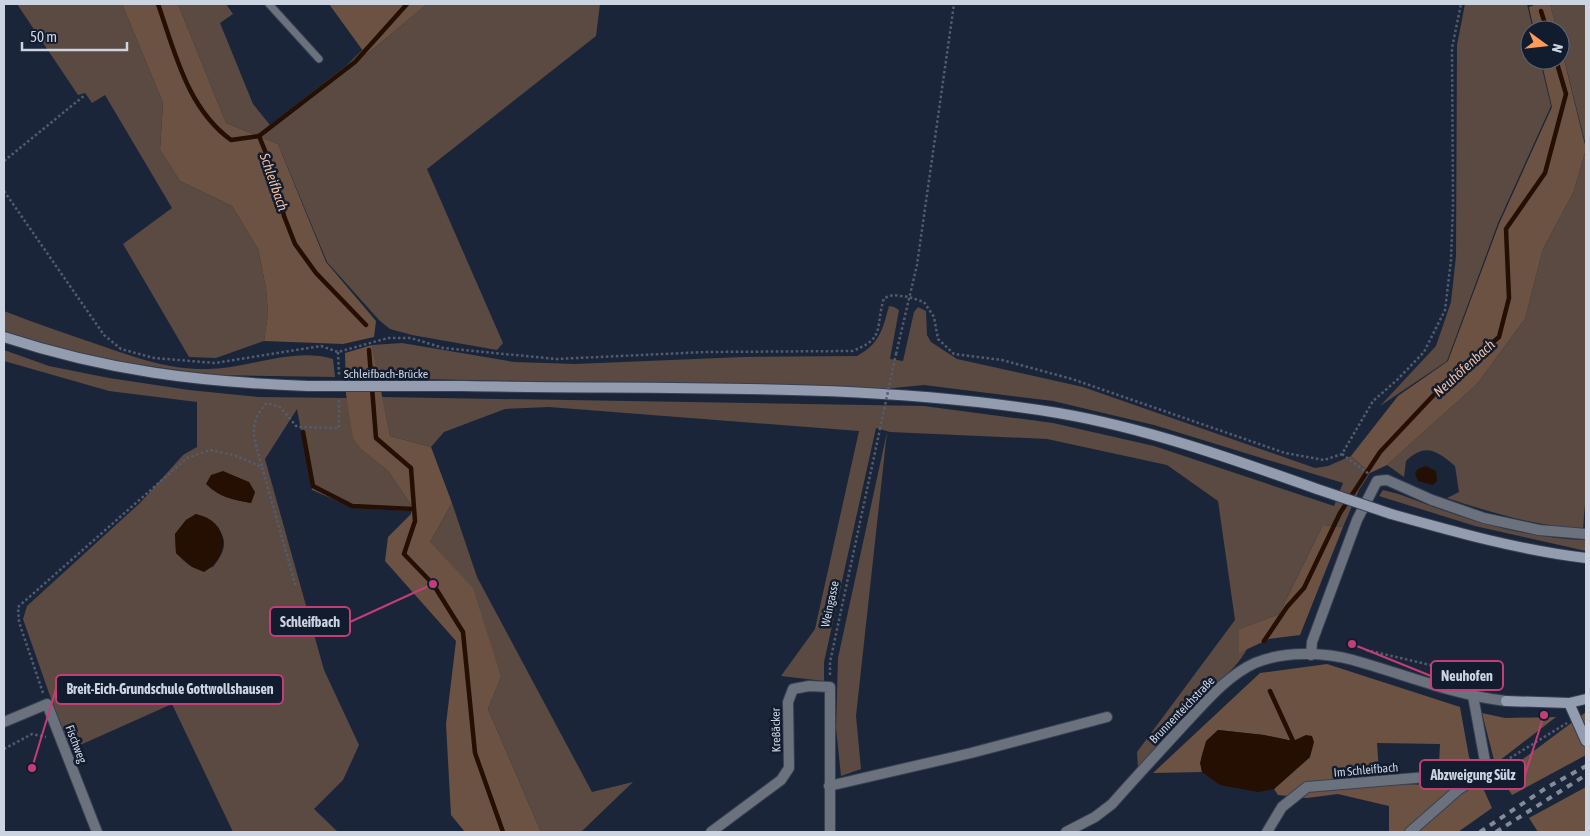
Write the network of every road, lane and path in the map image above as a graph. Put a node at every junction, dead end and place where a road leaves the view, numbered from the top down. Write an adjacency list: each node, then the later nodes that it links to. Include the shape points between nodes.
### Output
1 (269, 4): 4 (lane)
2 (954, 4): 8 (path, Weingasse, via 918,258)
3 (1461, 4): 13 (path, via 1452,48 1452,223 1445,310 1424,352 1373,401)
4 (319, 59)
5 (85, 95): 6 (path)
6 (4, 161)
7 (4, 191): 10 (path, via 104,335 120,349 154,358 215,363 321,346)
8 (909, 297): 10 (path, via 893,295 884,298 880,328 869,345 852,351 706,352 556,359 443,348 411,338 388,338); 13 (path, via 924,302 934,317 938,339 954,354 1002,360 1072,379 1285,453 1324,460); 21 (path, Weingasse, bridge, via 830,662)
9 (4, 337): 17 (main road, Schleifbach-Brücke, bridge, via 56,354 118,368 226,382 308,386 775,389 976,401 1060,414 1148,435 1475,538)
10 (338, 352): 11 (path)
11 (339, 377)
12 (339, 393): 14 (path, via 339,428 297,427 280,407 267,404 258,412 252,432)
13 (1342, 454): 15 (path)
14 (262, 467): 18 (path); 26 (path, via 234,455 210,450 187,458 18,607 18,622)
15 (1377, 481): 16 (street, via 1387,480 1484,518 1539,530); 20 (street, via 1357,520 1312,642)
16 (1586, 534)
17 (1586, 558)
18 (296, 588)
19 (1364, 650): 22 (path, via 1439,667)
20 (1311, 655): 22 (street, Brunnenteichstraße, via 1350,659); 39 (street, Brunnenteichstraße, via 1281,655 1255,663 1229,680 1112,804)
21 (830, 687): 35 (street); 37 (street, Kreßäcker, via 792,689 788,702 789,768 781,780)
22 (1454, 690): 23 (street, Brunnenteichstraße)
23 (1473, 696): 25 (street, Brunnenteichstraße); 34 (street)
24 (1586, 699): 27 (main road)
25 (1506, 701): 27 (main road)
26 (47, 704): 30 (street); 36 (street, Fischweg)
27 (1569, 704): 29 (main road)
28 (1107, 717): 35 (street)
29 (1576, 718): 32 (main road); 34 (path)
30 (4, 722)
31 (49, 740): 33 (path, via 32,734)
32 (1586, 741)
33 (4, 749)
34 (1487, 772): 40 (street, Im Schleifbach, via 1307,788 1282,807); 41 (street, via 1459,789)
35 (829, 786): 38 (street)
36 (97, 832)
37 (711, 832)
38 (830, 832)
39 (1066, 832)
40 (1267, 832)
41 (1410, 832)

